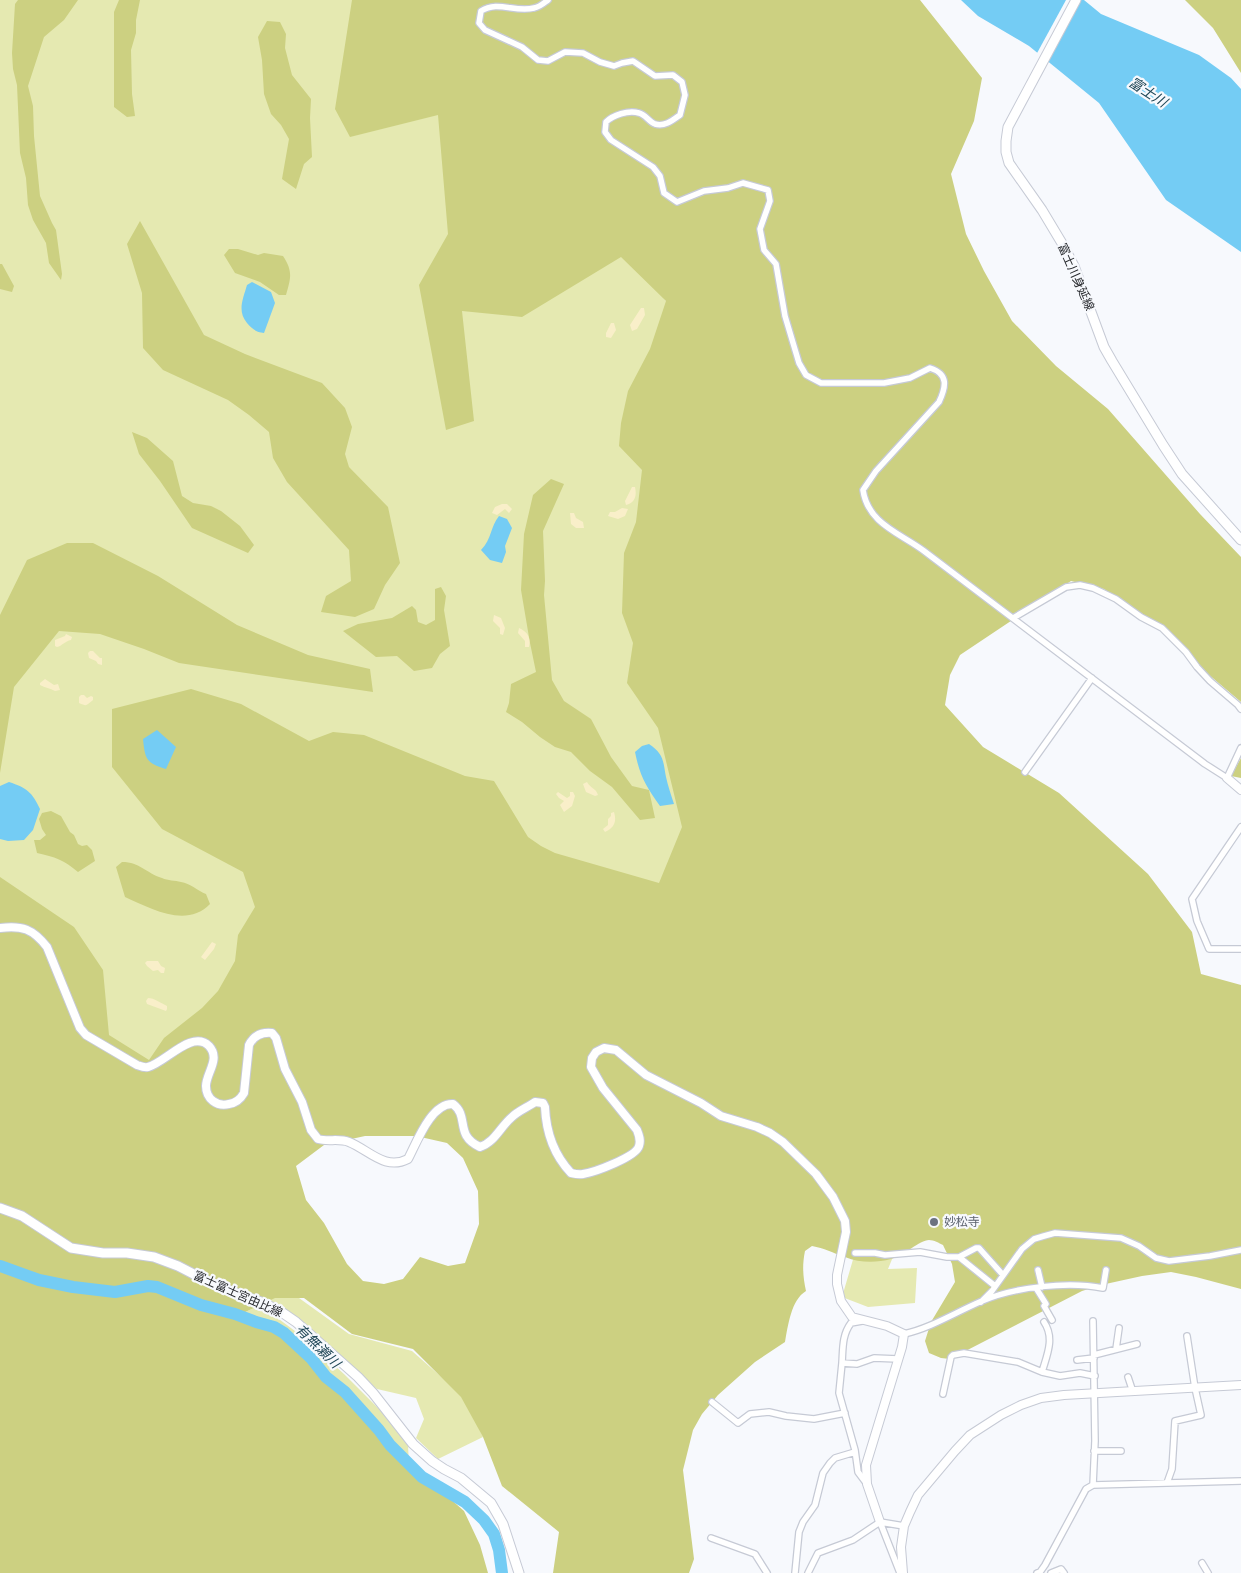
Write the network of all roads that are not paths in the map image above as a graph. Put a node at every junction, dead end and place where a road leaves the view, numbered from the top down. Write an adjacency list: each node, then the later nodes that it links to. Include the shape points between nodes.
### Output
1 (548, 0): 4 (street, via 534,8 492,5 481,11 479,23 485,30 522,47 538,60 548,61 564,52 582,53 614,66 633,61 655,76 673,75 682,82 685,95 680,115 667,123 655,124 639,113 624,113 612,116 606,122 605,132 611,140 653,167 660,176 664,193 676,202 704,191 743,183 768,190 770,201 760,228 764,250 776,264 785,316 799,363 806,375 821,383 884,383 910,378 930,368 938,370 945,390 939,402 869,480 863,490 865,500 882,524 924,550)
2 (1076, 0): 3 (main road, 富士川身延線, via 1008,127 1006,152 1009,163 1063,245 1104,347 1163,445 1182,474)
3 (1241, 540)
4 (1013, 618): 5 (street); 6 (street, via 1066,587 1080,585 1092,588 1162,628 1210,681)
5 (1092, 678): 8 (street); 9 (street)
6 (1241, 709)
7 (1241, 748): 9 (street)
8 (1025, 772)
9 (1227, 778): 10 (street)
10 (1241, 790)
11 (1241, 827): 13 (street, via 1192,899 1209,949)
12 (0, 928): 24 (street, via 23,928 38,935 47,947 80,1028 86,1035 137,1065 146,1068 154,1065 194,1041 209,1046 214,1062 206,1085 208,1097 214,1103 222,1106 239,1100 244,1093 249,1045 258,1035 272,1033 311,1130 318,1139 351,1143 391,1163 408,1159 433,1113 443,1105 457,1107 467,1138 480,1147 493,1139 512,1116 535,1102 543,1102 551,1140 571,1173 583,1174 624,1159 637,1150 640,1137 591,1067 596,1052 604,1048 616,1050 646,1075 701,1102 721,1116 770,1133 816,1174 846,1221 837,1275 841,1301 852,1316)
13 (1241, 949)
14 (0, 1208): 58 (main road, 富士富士宮由比線, via 22,1216 70,1248 154,1257 261,1302 296,1322 358,1377 413,1444 491,1503 503,1524)
15 (1241, 1250): 20 (street, via 1170,1261 1156,1258 1121,1238 1055,1233 1034,1239 1022,1249)
16 (855, 1253): 17 (street, via 920,1252)
17 (959, 1257): 20 (street, via 980,1248); 21 (street)
18 (1038, 1270): 22 (street)
19 (1106, 1270): 22 (street, via 1103,1288 1062,1284)
20 (1003, 1275): 21 (street)
21 (995, 1286): 23 (street)
22 (1039, 1288): 23 (street, via 995,1296); 25 (street)
23 (981, 1302): 29 (street, via 954,1316)
24 (866, 1320): 29 (street); 36 (street, via 851,1323 846,1329)
25 (1052, 1320)
26 (1093, 1321): 33 (street)
27 (1044, 1322): 37 (street, via 1051,1339)
28 (1119, 1328): 32 (street)
29 (904, 1334): 34 (street)
30 (1187, 1336): 41 (street)
31 (1136, 1344): 32 (street)
32 (1116, 1349): 33 (street)
33 (1094, 1356): 35 (street); 38 (street)
34 (898, 1359): 36 (street, via 874,1358 857,1364); 52 (street, via 866,1465)
35 (1077, 1360)
36 (842, 1363): 46 (street, via 839,1393)
37 (1042, 1372): 38 (street, via 1060,1376 1080,1373); 43 (street, via 1018,1362 958,1353 951,1357)
38 (1095, 1376): 44 (street)
39 (1128, 1377): 42 (street)
40 (1241, 1385): 41 (street)
41 (1194, 1388): 42 (street); 51 (street, via 1201,1414 1175,1421 1172,1469)
42 (1133, 1392): 44 (street)
43 (943, 1394)
44 (1095, 1394): 47 (street); 55 (street, via 1041,1398 1001,1415 970,1435 918,1495)
45 (712, 1402): 46 (street, via 738,1423 750,1414 769,1412 814,1419)
46 (845, 1413): 49 (street)
47 (1094, 1451): 48 (street); 53 (street)
48 (1121, 1451)
49 (855, 1452): 52 (street, via 858,1472); 60 (street, via 836,1458 823,1473 815,1505 799,1532)
50 (1241, 1482): 51 (street)
51 (1167, 1483): 53 (street)
52 (867, 1484): 54 (street)
53 (1093, 1485): 63 (street, via 1086,1489)
54 (880, 1522): 55 (street); 61 (street, via 853,1540 818,1553); 62 (street)
55 (904, 1526): 62 (street)
56 (711, 1538): 59 (street, via 755,1554)
57 (1202, 1563): 66 (street)
58 (519, 1573)
59 (767, 1573)
60 (795, 1573)
61 (808, 1573)
62 (902, 1573)
63 (1041, 1573)
64 (1051, 1573): 65 (street, via 1061,1569)
65 (1064, 1573)
66 (1208, 1573)

